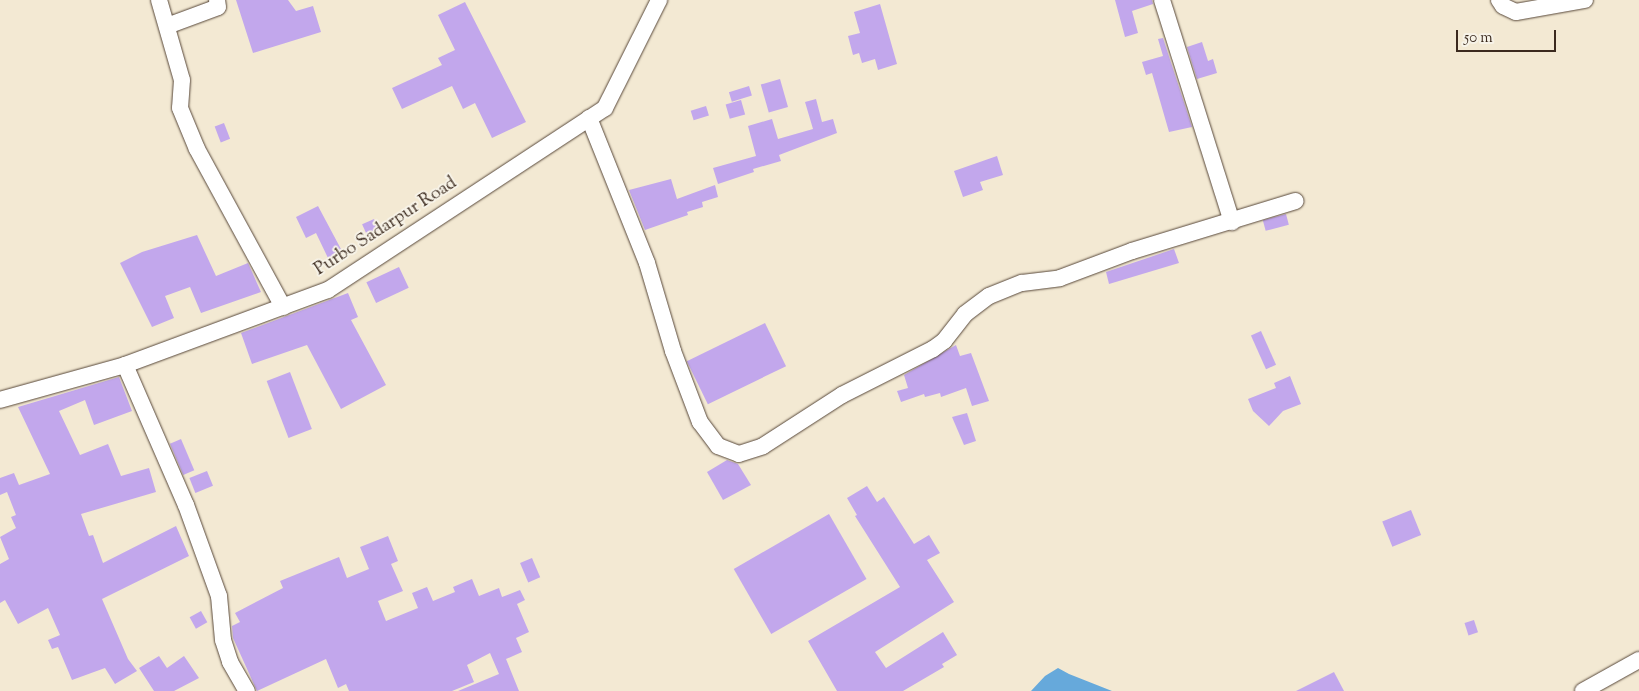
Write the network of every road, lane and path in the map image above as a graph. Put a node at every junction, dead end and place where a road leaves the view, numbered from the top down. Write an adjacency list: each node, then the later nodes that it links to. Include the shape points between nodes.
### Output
1 (159, 0): 7 (street)
2 (217, 0): 7 (street, via 218,7)
3 (659, 0): 8 (street, Purbo Sadarpur Road, via 604,108)
4 (1162, 0): 10 (street)
5 (1499, 0): 6 (street, via 1503,6 1516,12)
6 (1585, 0)
7 (167, 26): 11 (street, via 182,80 180,108 197,149)
8 (589, 118): 10 (street, via 647,263 673,351 700,422 718,446 739,454 763,446 842,395 933,349 965,314 990,296 1022,283 1060,278 1132,251); 11 (street, Purbo Sadarpur Road, via 328,290)
9 (1296, 201): 10 (street)
10 (1232, 222)
11 (283, 307): 12 (street, Purbo Sadarpur Road)
12 (125, 365): 13 (street, Purbo Sadarpur Road); 15 (street, via 186,505 219,596 223,640 230,662)
13 (0, 400)
14 (1639, 660): 16 (street)
15 (247, 691)
16 (1583, 691)

